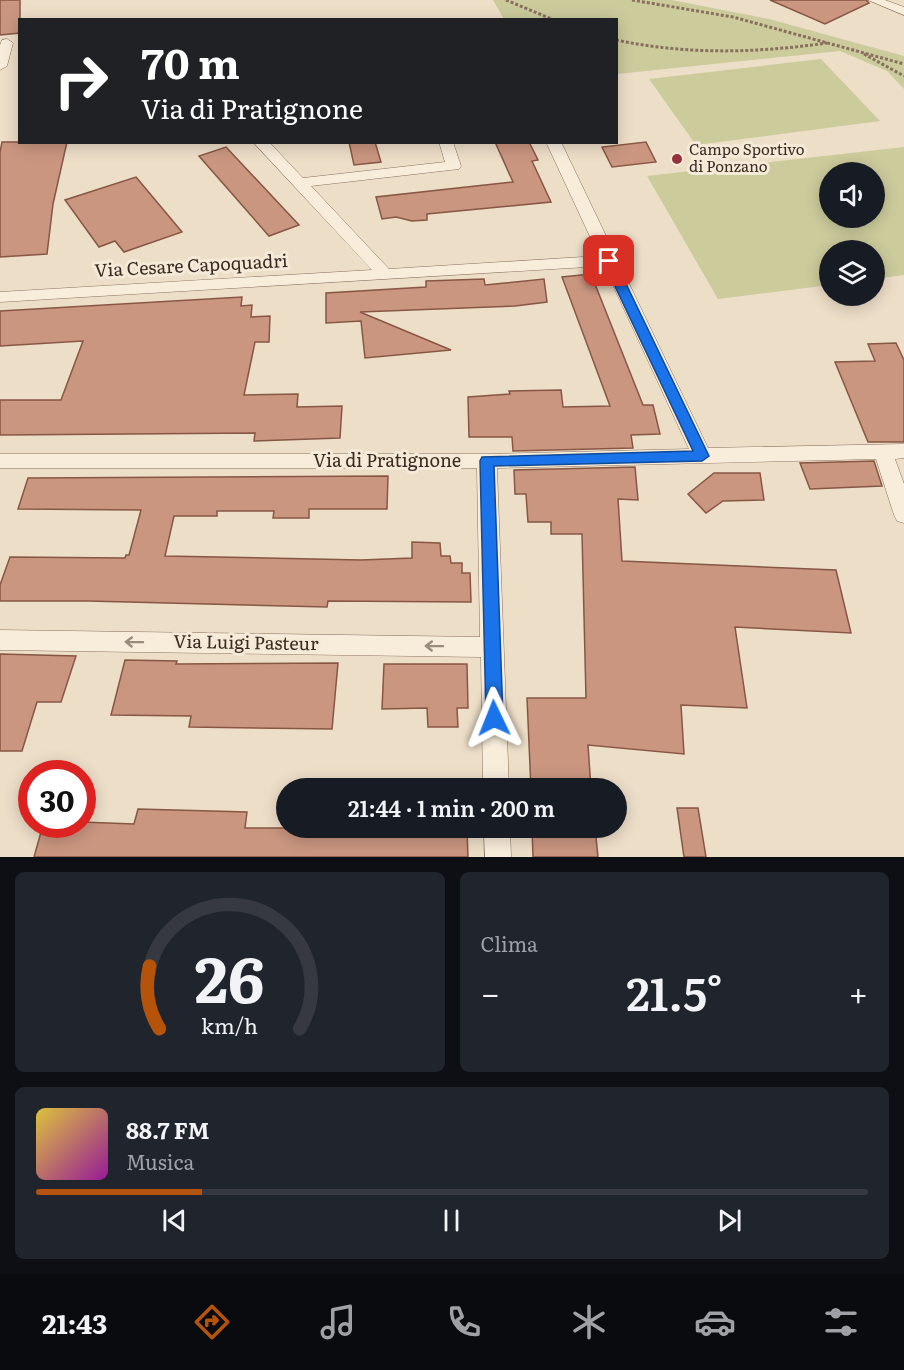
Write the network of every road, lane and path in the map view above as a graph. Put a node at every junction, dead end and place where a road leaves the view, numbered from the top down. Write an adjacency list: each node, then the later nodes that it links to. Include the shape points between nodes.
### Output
1 (506, 0): 5 (path)
2 (632, 0): 8 (path, via 733,16)
3 (874, 0): 4 (street)
4 (904, 11)
5 (549, 18)
6 (618, 40): 8 (path, via 686,51 775,51)
7 (9, 43): 11 (street)
8 (831, 43): 9 (path)
9 (858, 50): 10 (path); 12 (path)
10 (904, 64)
11 (0, 66)
12 (904, 76)
13 (262, 144): 16 (street)
14 (447, 144): 16 (street, via 454,166)
15 (554, 144): 17 (street)
16 (299, 183): 18 (street)
17 (609, 261): 18 (street, Via Cesare Capoquadri); 22 (street)
18 (385, 274): 19 (street, Via Cesare Capoquadri)
19 (0, 297)
20 (883, 452): 21 (street, Via di Pratignone); 22 (street, Via di Pratignone); 25 (street)
21 (904, 452)
22 (702, 456): 24 (street, Via di Pratignone)
23 (0, 461): 24 (street, Via di Pratignone)
24 (487, 461): 27 (street)
25 (904, 515)
26 (0, 640): 27 (street, Via Luigi Pasteur, one-way to 26)
27 (492, 647): 28 (street)
28 (496, 778)
29 (497, 838): 30 (street)
30 (498, 857)

